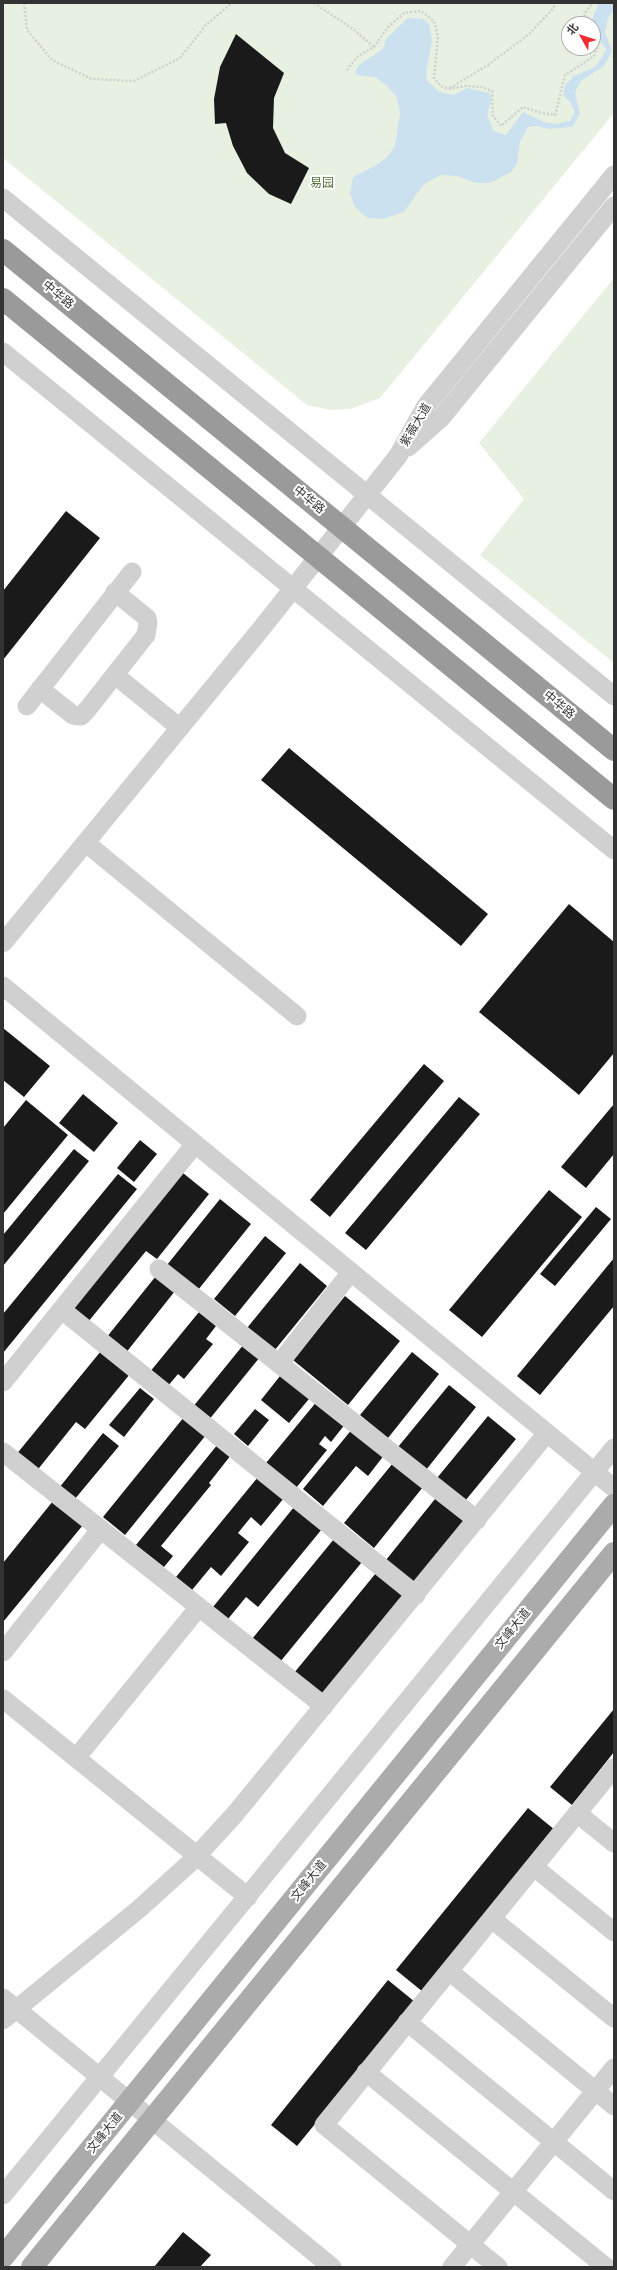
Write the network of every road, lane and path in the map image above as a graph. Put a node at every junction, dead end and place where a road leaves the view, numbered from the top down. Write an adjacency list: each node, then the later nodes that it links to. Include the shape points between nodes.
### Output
1 (24, 3): 2 (path, via 27,30 52,60 92,79 134,80 180,58 206,25)
2 (232, 3)
3 (314, 3): 7 (path, via 353,29)
4 (556, 3): 10 (path, via 529,34 488,65)
5 (593, 3): 6 (path)
6 (584, 16)
7 (374, 47): 9 (path, via 358,56); 10 (path, via 388,27 404,13 421,11 434,21 438,37 434,78)
8 (594, 56): 10 (path, via 565,76 555,115 523,107 501,126 493,116 492,91 482,87 465,86)
9 (347, 70)
10 (448, 89)
11 (614, 175): 17 (street, 紫薇大道, via 426,406)
12 (3, 198): 18 (street)
13 (614, 206): 17 (street, 紫薇大道, via 441,418)
14 (3, 250): 19 (highway, 中华路)
15 (3, 299): 20 (highway)
16 (3, 352): 22 (street)
17 (398, 456): 18 (street)
18 (367, 495): 19 (street); 26 (street)
19 (342, 527): 20 (street); 29 (highway, 中华路)
20 (318, 557): 22 (street); 30 (highway)
21 (132, 572): 23 (street)
22 (293, 588): 28 (street); 32 (street)
23 (115, 592): 24 (street, via 147,618 148,623 146,635); 25 (street)
24 (115, 675): 25 (street, via 81,716 73,715); 28 (street)
25 (40, 689): 27 (street)
26 (614, 696)
27 (27, 706)
28 (180, 728): 31 (street)
29 (614, 750)
30 (614, 799)
31 (86, 843): 33 (street); 35 (street)
32 (614, 850)
33 (3, 943)
34 (3, 986): 36 (street)
35 (297, 1016)
36 (195, 1144): 38 (street); 39 (street)
37 (159, 1270): 40 (street)
38 (351, 1272): 40 (street); 42 (street)
39 (62, 1310): 41 (street); 51 (street)
40 (279, 1364): 48 (street)
41 (3, 1382)
42 (547, 1433): 45 (street); 48 (street)
43 (614, 1448): 45 (street)
44 (3, 1452): 49 (street)
45 (595, 1472): 46 (street); 62 (street)
46 (614, 1488)
47 (614, 1505): 73 (main road, 文峰大道)
48 (477, 1520): 51 (street)
49 (101, 1530): 52 (street); 53 (street)
50 (614, 1553): 75 (main road)
51 (416, 1595): 55 (street)
52 (199, 1607): 55 (street); 56 (street)
53 (3, 1652)
54 (3, 1699): 56 (street)
55 (324, 1706): 60 (street, via 235,1814)
56 (76, 1758): 60 (street)
57 (614, 1768): 58 (street)
58 (577, 1813): 59 (street); 61 (street)
59 (614, 1843)
60 (197, 1855): 62 (street); 66 (street, via 139,1910)
61 (534, 1867): 63 (street); 64 (street)
62 (248, 1897): 71 (street)
63 (492, 1918): 65 (street); 67 (street)
64 (614, 1932)
65 (449, 1971): 68 (street); 72 (street)
66 (8, 2009): 71 (street)
67 (614, 2018)
68 (407, 2022): 70 (street); 76 (street)
69 (614, 2068): 72 (street)
70 (366, 2072): 78 (street); 80 (street, via 324,2125)
71 (98, 2078): 73 (street); 79 (street)
72 (596, 2090): 74 (street); 76 (street)
73 (129, 2103): 75 (street); 81 (main road, 文峰大道)
74 (614, 2106)
75 (151, 2121): 82 (main road); 83 (street)
76 (554, 2142): 77 (street); 78 (street)
77 (614, 2190)
78 (513, 2192): 80 (street); 86 (street)
79 (3, 2195)
80 (470, 2244): 84 (street); 85 (street)
81 (3, 2257)
82 (32, 2267)
83 (332, 2267)
84 (452, 2267)
85 (498, 2267)
86 (606, 2267)

